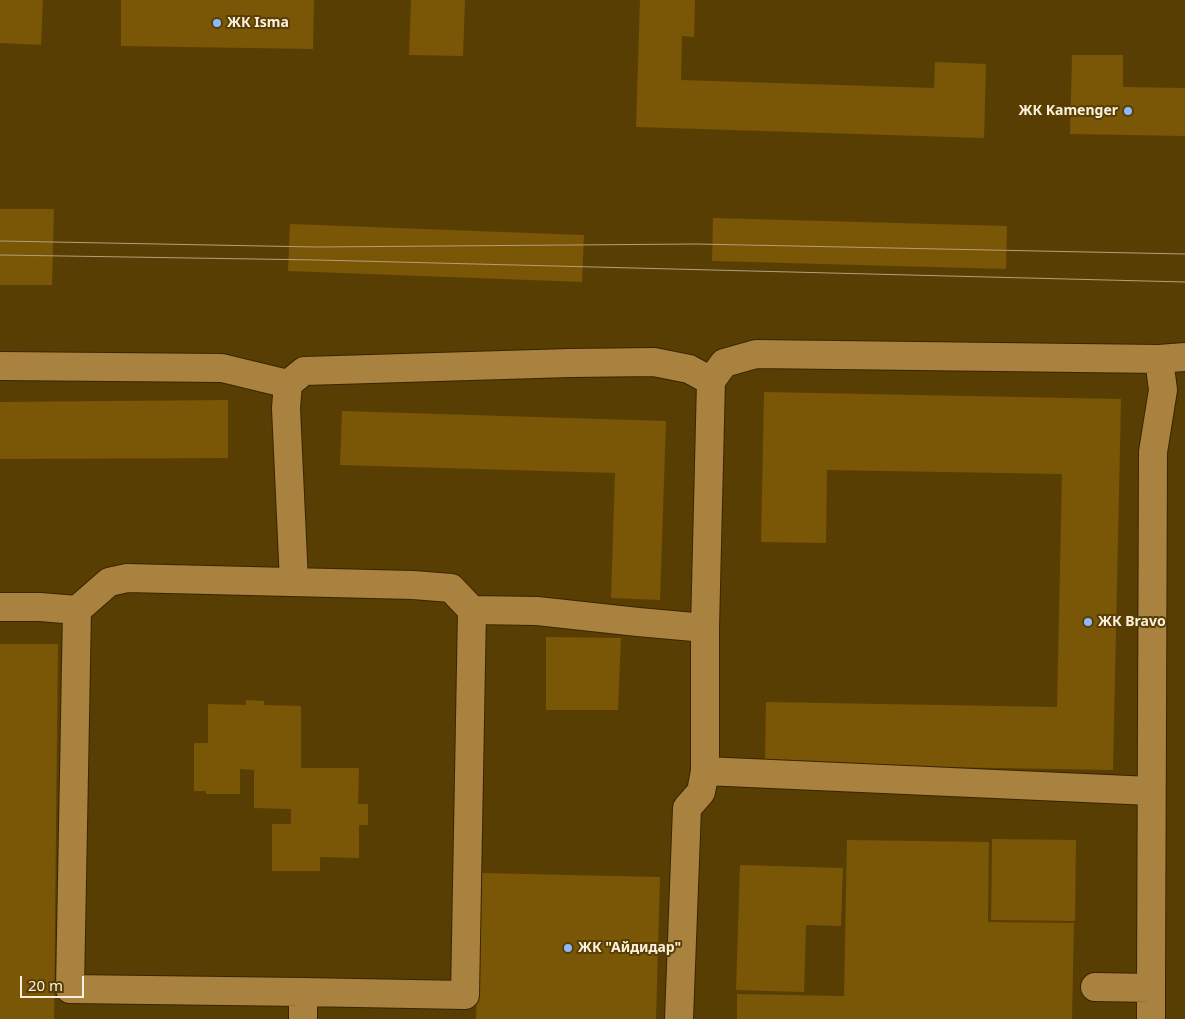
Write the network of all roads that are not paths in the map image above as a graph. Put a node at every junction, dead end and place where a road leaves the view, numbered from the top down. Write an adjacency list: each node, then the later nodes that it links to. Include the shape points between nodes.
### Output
1 (1172, 358): 3 (lane, via 756,354 724,363); 11 (lane, via 1152,452)
2 (0, 366): 4 (lane, via 222,368)
3 (711, 381): 4 (lane, via 689,369 654,362 570,362 304,371); 9 (lane)
4 (288, 384): 5 (lane, via 286,408)
5 (294, 582): 7 (lane, via 127,578 109,582); 8 (lane, via 451,588)
6 (0, 607): 7 (lane)
7 (77, 610): 14 (lane, via 70,989)
8 (472, 610): 9 (lane, via 537,610); 14 (lane, via 465,995)
9 (705, 628): 10 (lane)
10 (704, 771): 11 (lane); 16 (lane, via 701,792 687,808)
11 (1151, 791): 13 (lane)
12 (1095, 987): 13 (lane)
13 (1151, 988): 17 (lane)
14 (303, 992): 15 (lane)
15 (303, 1019)
16 (679, 1019)
17 (1151, 1019)

